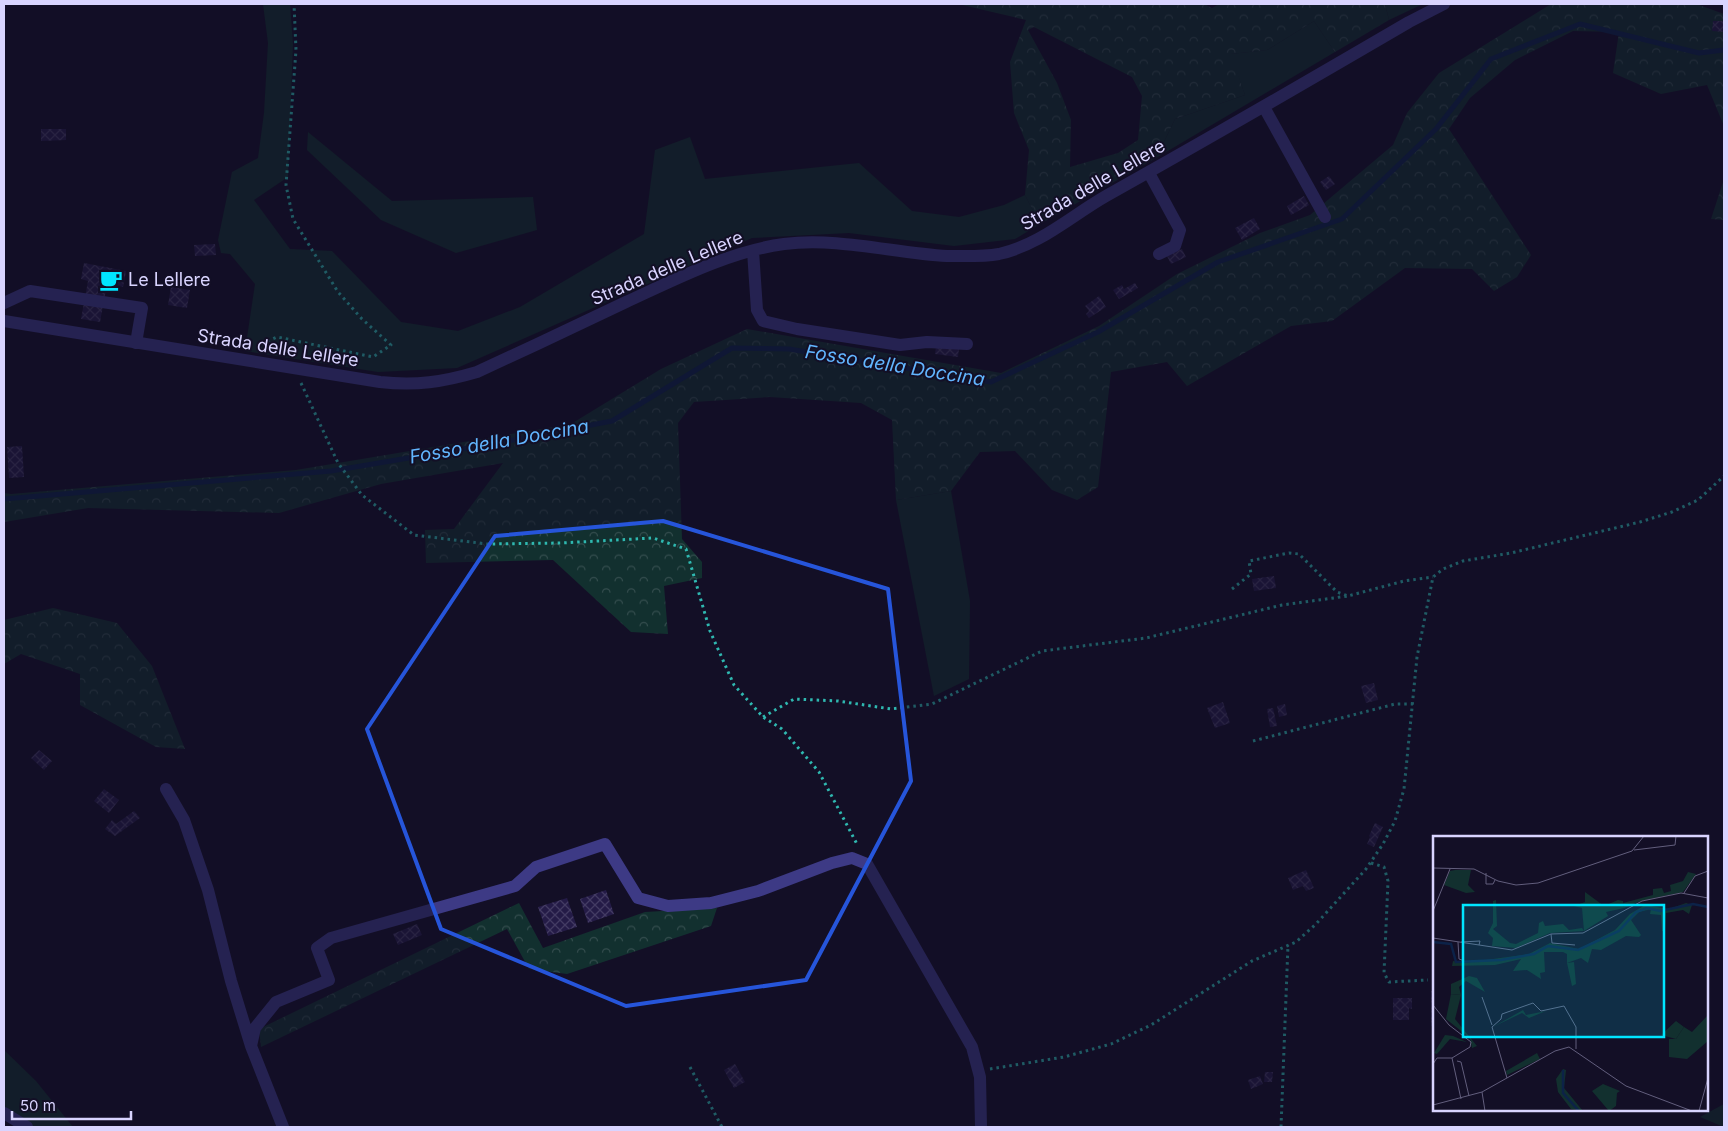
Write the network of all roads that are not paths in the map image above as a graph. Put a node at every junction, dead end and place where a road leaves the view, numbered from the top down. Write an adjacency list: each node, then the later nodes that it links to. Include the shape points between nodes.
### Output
1 (1444, 4): 2 (street, Strada delle Lellere)
2 (1264, 107): 3 (street, Strada delle Lellere); 4 (street)
3 (1149, 172): 5 (street, Strada delle Lellere, via 1032,242 999,254 923,254 817,243 785,244); 6 (street, via 1180,230 1175,246)
4 (1325, 217)
5 (753, 251): 9 (street, Strada delle Lellere, via 666,284 477,372 423,384 380,382); 10 (street, via 757,310 764,321 900,345 927,342)
6 (1159, 254)
7 (4, 303): 9 (street, via 30,292 142,308)
8 (4, 321): 9 (street, Strada delle Lellere)
9 (136, 343)
10 (967, 344)
11 (166, 789): 12 (street, via 184,820 208,890)
12 (251, 1046): 15 (street); 16 (street, via 256,1028 276,1002 328,980 317,948 331,938 515,886 536,867 605,844 638,898 668,906 711,903 758,891 852,858 867,864 972,1047 980,1077)
13 (4, 1113): 14 (street)
14 (27, 1127)
15 (283, 1127)
16 (981, 1127)

